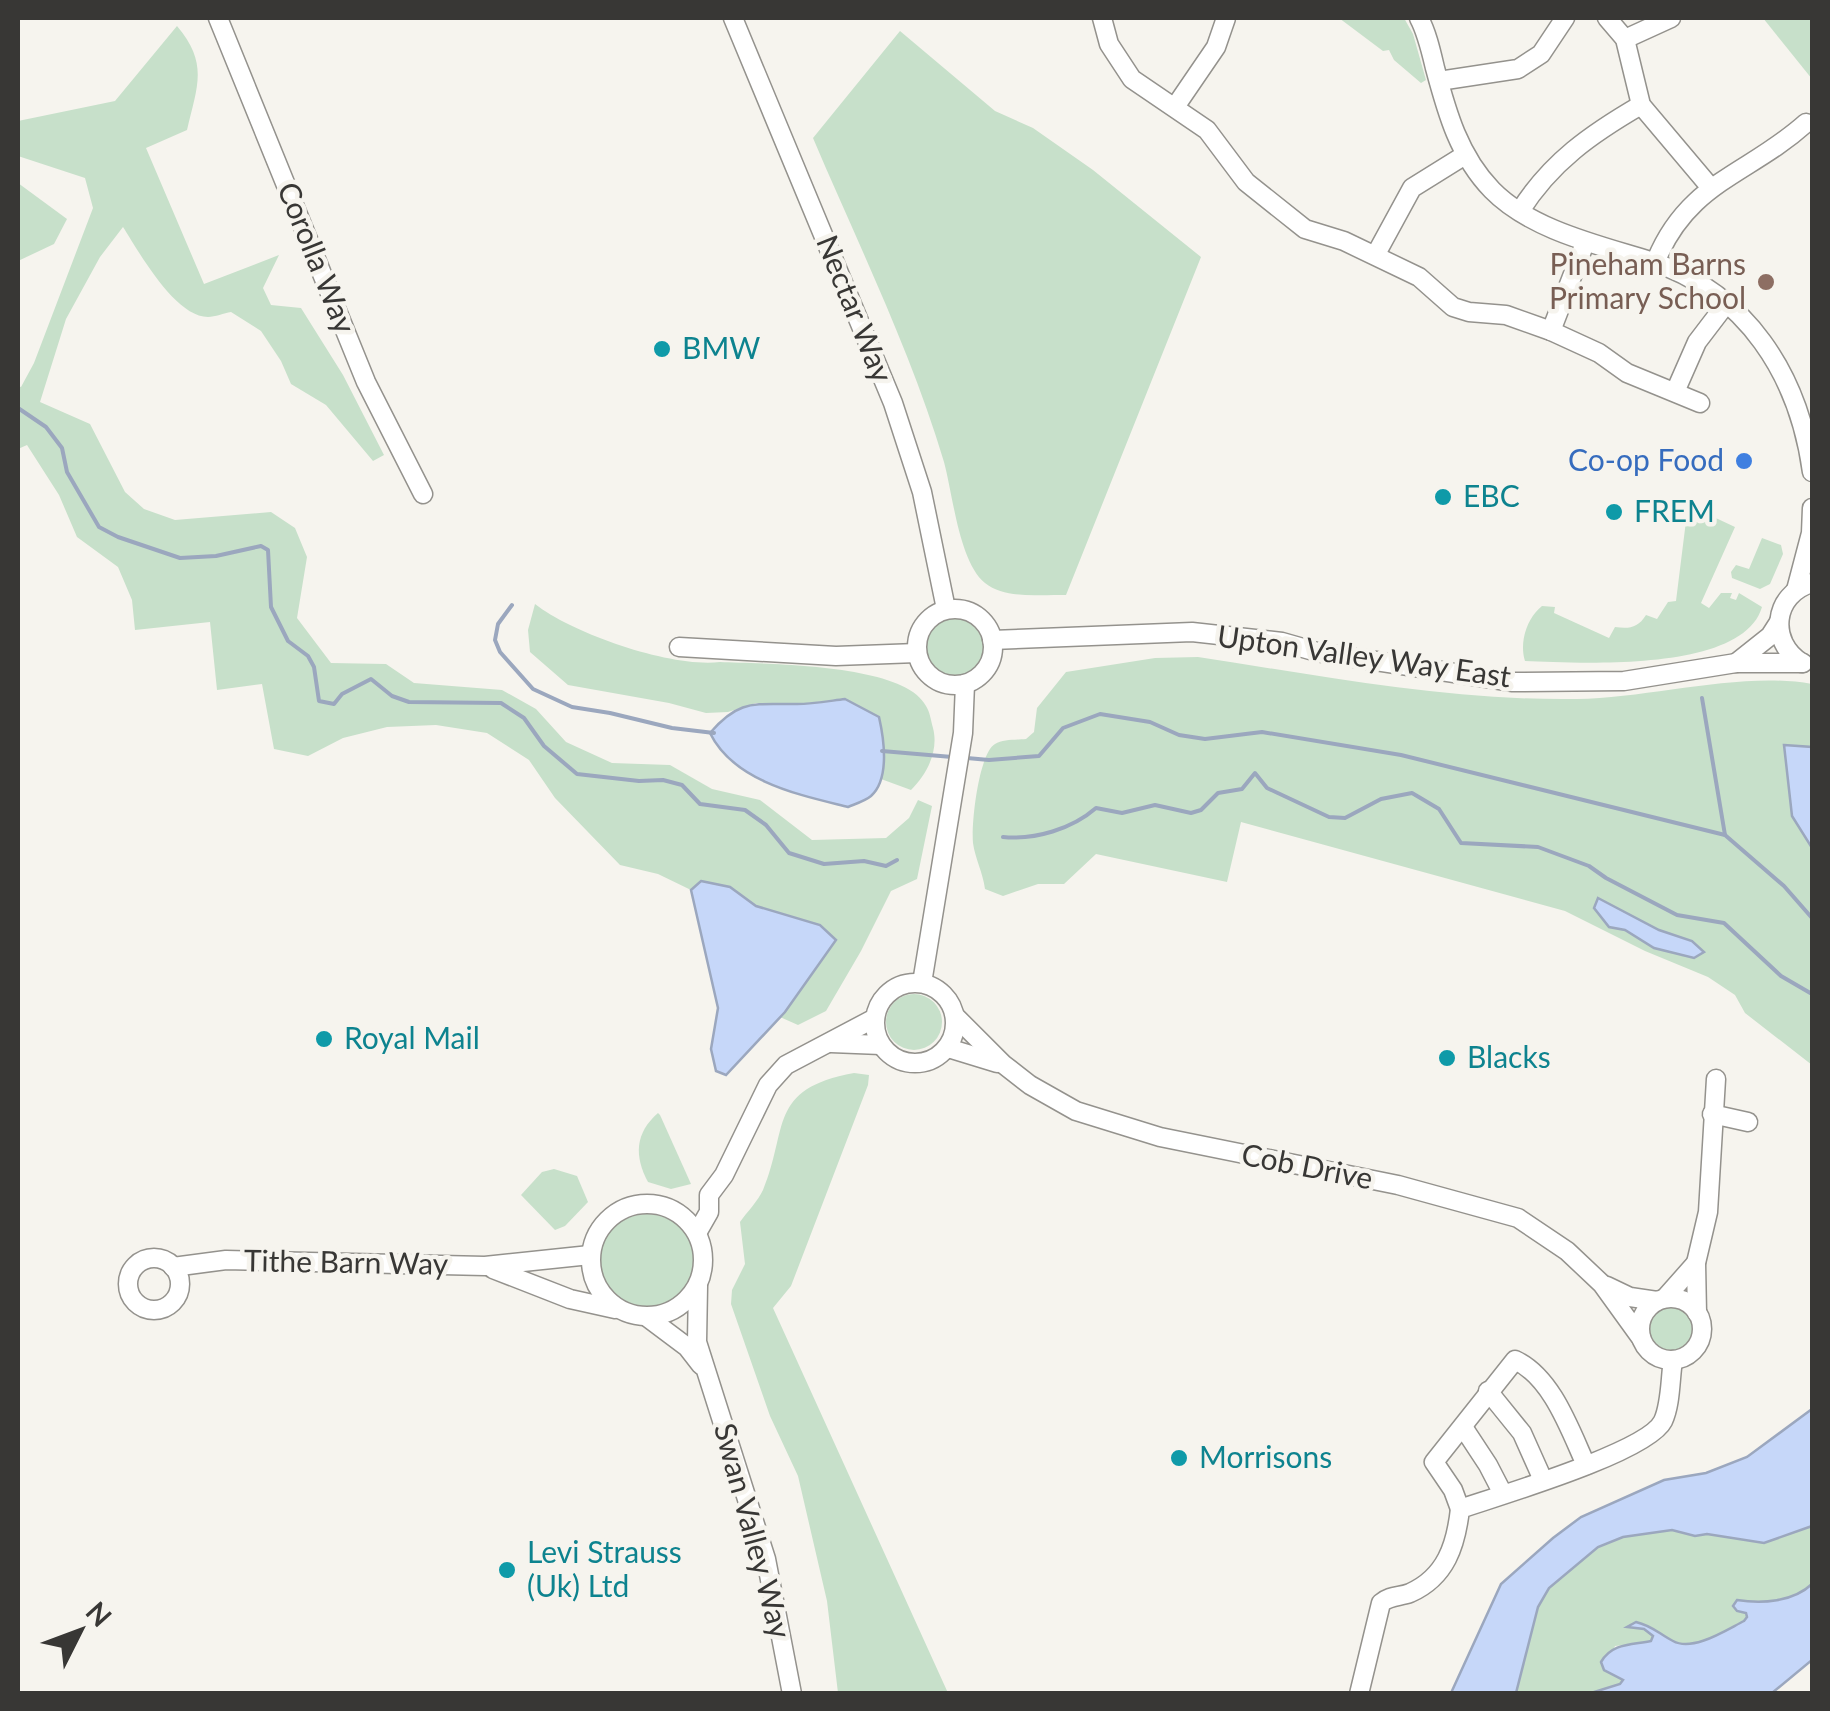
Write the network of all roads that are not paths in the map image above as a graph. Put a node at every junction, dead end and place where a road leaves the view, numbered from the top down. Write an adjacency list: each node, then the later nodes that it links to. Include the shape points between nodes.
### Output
1 (218, 18): 26 (street, Corolla Way, via 366,382)
2 (733, 18): 30 (street, Nectar Way, via 893,403 922,492)
3 (1102, 18): 13 (street, via 1118,62)
4 (1226, 18): 13 (street, via 1216,47)
5 (1419, 18): 10 (street)
6 (1565, 18): 10 (street, via 1541,54 1518,69)
7 (1607, 18): 9 (street)
8 (1671, 18): 9 (street)
9 (1625, 39): 11 (street)
10 (1439, 81): 15 (street)
11 (1640, 105): 16 (street); 17 (street, via 1569,151)
12 (1795, 107): 14 (street)
13 (1175, 108): 19 (street, via 1218,142 1255,192 1305,229)
14 (1809, 126): 16 (street)
15 (1465, 155): 17 (street, via 1495,194); 19 (street, via 1412,188)
16 (1710, 188): 20 (street, via 1675,222)
17 (1520, 211): 18 (street)
18 (1584, 243): 20 (street); 22 (street)
19 (1376, 254): 22 (street, via 1419,277 1453,307 1506,314)
20 (1655, 263): 21 (street)
21 (1726, 304): 23 (street, via 1697,342); 25 (street, via 1779,364 1808,437)
22 (1550, 331): 23 (street)
23 (1674, 392): 24 (street)
24 (1700, 403)
25 (1812, 472)
26 (424, 494)
27 (1812, 508): 28 (street)
28 (1812, 535): 29 (street)
29 (1804, 587): 31 (street, via 1783,604)
30 (946, 610): 32 (street, via 978,616); 34 (street, via 920,630)
31 (1779, 622): 35 (street); 36 (street, via 1782,642)
32 (992, 640): 35 (street, Upton Valley Way East, via 1192,632 1513,682 1624,681); 37 (street, via 986,670)
33 (679, 647): 34 (street, via 836,656)
34 (917, 652): 37 (street, via 940,682)
35 (1736, 664): 36 (street, Upton Valley Way East)
36 (1808, 664)
37 (965, 684): 38 (street)
38 (922, 983): 39 (street, via 944,994); 40 (street, via 896,987)
39 (955, 1016): 43 (street); 44 (street, Cob Drive)
40 (875, 1018): 41 (street); 42 (street)
41 (826, 1043): 42 (street); 48 (street, via 786,1065 768,1085)
42 (880, 1045): 43 (street, via 910,1064 938,1058)
43 (948, 1048): 44 (street, Cob Drive)
44 (1003, 1064): 56 (street, Cob Drive, via 1076,1111 1132,1129 1518,1218)
45 (1716, 1079): 46 (street)
46 (1712, 1114): 47 (street); 53 (street, via 1708,1212)
47 (1748, 1122)
48 (709, 1195): 49 (street); 50 (street, via 709,1212)
49 (677, 1212): 50 (street); 51 (street, via 649,1203 630,1206 600,1229)
50 (696, 1232): 58 (street, via 704,1258)
51 (590, 1255): 54 (street, Tithe Barn Way); 60 (street, via 597,1287)
52 (207, 1263): 54 (street, Tithe Barn Way); 55 (street, Tithe Barn Way); 57 (street, Tithe Barn Way)
53 (1696, 1263): 59 (street); 61 (street)
54 (485, 1266): 60 (street, Tithe Barn Way, via 570,1299)
55 (173, 1267): 57 (street); 57 (street, Tithe Barn Way, via 158,1259 142,1261 129,1279 130,1295 156,1310 171,1304)
56 (1602, 1284): 59 (street, Cob Drive, via 1630,1297); 63 (street, Cob Drive)
57 (180, 1286)
58 (698, 1286): 62 (street, via 677,1308); 65 (street, Swan Valley Way)
59 (1661, 1300): 61 (street, via 1687,1302); 63 (street, via 1644,1312)
60 (620, 1310): 62 (street)
61 (1697, 1312): 64 (street, via 1698,1344)
62 (647, 1317): 65 (street, Swan Valley Way, via 687,1347)
63 (1641, 1338): 64 (street, via 1653,1354)
64 (1673, 1360): 68 (street, via 1663,1422 1652,1434)
65 (704, 1370): 72 (street, Swan Valley Way, via 766,1559)
66 (1488, 1391): 67 (street); 68 (street, via 1509,1364 1521,1362 1554,1399); 69 (street, via 1522,1434)
67 (1462, 1427): 70 (street); 71 (street, via 1434,1462)
68 (1586, 1465): 69 (street)
69 (1542, 1480): 70 (street)
70 (1503, 1494): 71 (street)
71 (1460, 1510): 73 (street, via 1456,1541 1438,1573 1381,1603)
72 (792, 1694)
73 (1359, 1694)

